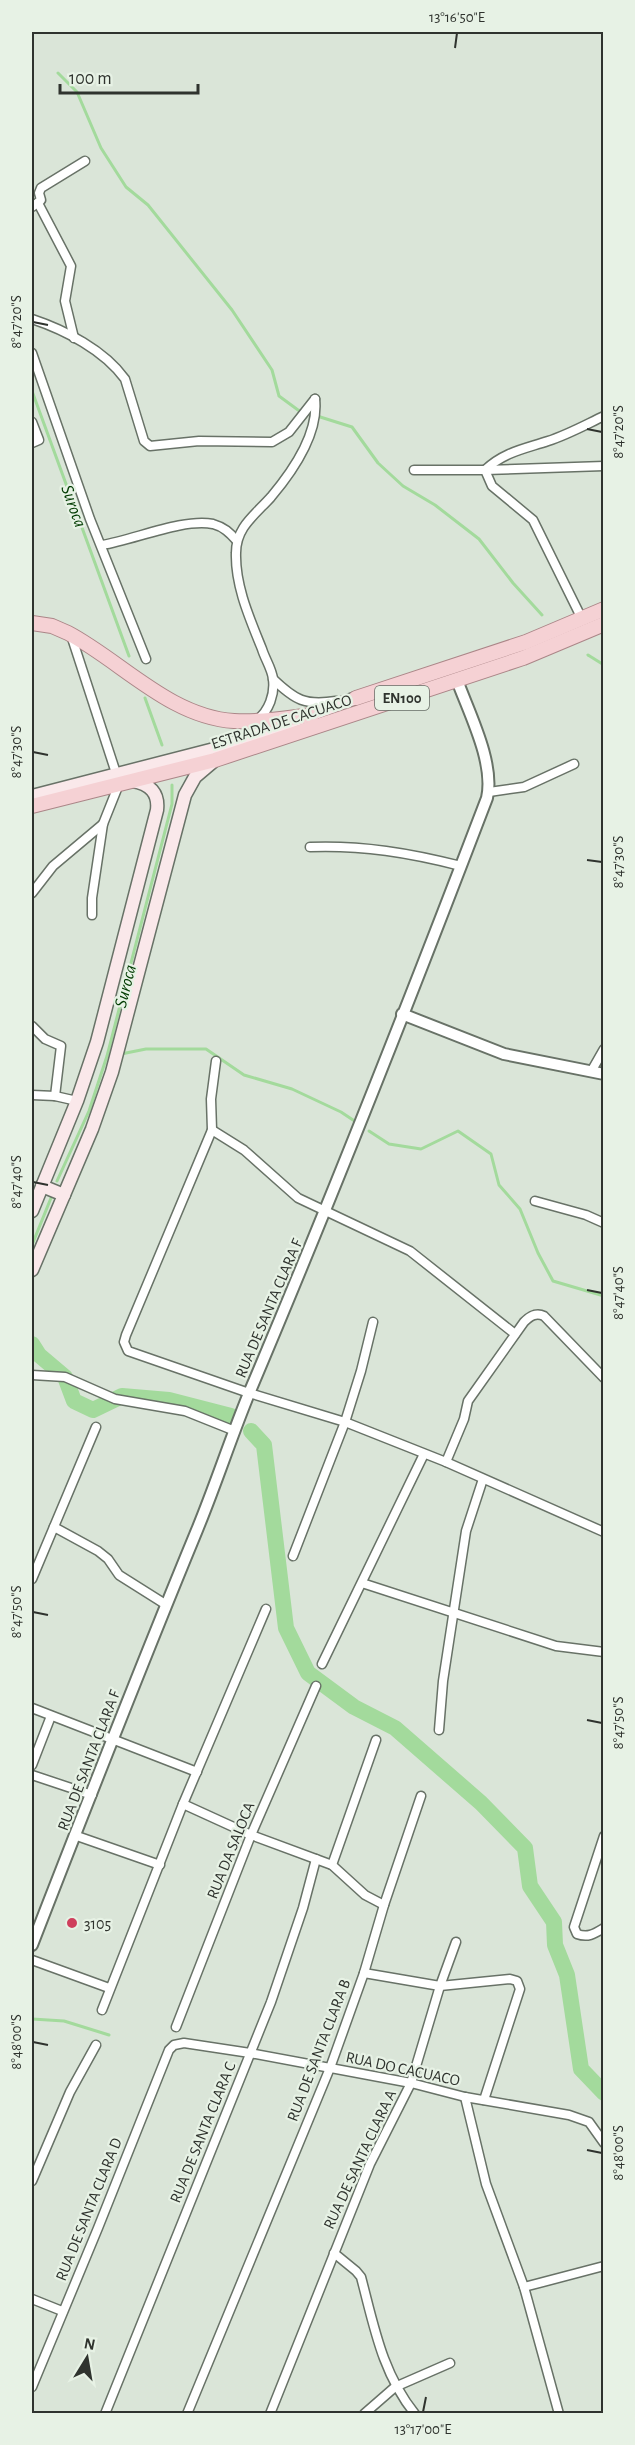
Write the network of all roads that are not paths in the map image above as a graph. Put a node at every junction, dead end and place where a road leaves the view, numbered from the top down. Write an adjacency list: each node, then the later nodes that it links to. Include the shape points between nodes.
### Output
1 (85, 161): 2 (street, via 41,188)
2 (35, 205): 4 (street, via 71,266 65,301)
3 (32, 319): 4 (street)
4 (74, 338): 12 (street, via 109,362 125,379 144,441 150,446 199,441 272,442 289,432 315,399 314,421 302,449)
5 (32, 353): 13 (street)
6 (603, 416): 11 (street, via 548,441 511,452)
7 (32, 422): 8 (street, via 39,440)
8 (32, 443)
9 (603, 466): 11 (street)
10 (414, 470): 11 (street)
11 (485, 470): 15 (street, via 492,486 533,520)
12 (236, 540): 13 (street, via 228,530 202,523); 20 (street, via 238,579)
13 (102, 545): 19 (street)
14 (603, 609): 15 (main road, ESTRADA DE CACUACO / EN100)
15 (582, 619): 22 (main road, ESTRADA DE CACUACO / EN100, via 526,642)
16 (32, 623): 18 (main road, ESTRADA DE CACUACO, via 52,626)
17 (603, 624): 21 (main road, ESTRADA DE CACUACO / EN100, via 523,658)
18 (71, 635): 24 (main road, ESTRADA DE CACUACO, via 171,700 212,718); 29 (street)
19 (146, 659)
20 (273, 679): 22 (street, via 290,695 308,703); 24 (street, via 270,702)
21 (457, 680): 25 (main road, ESTRADA DE CACUACO / EN100); 31 (street, RUA DE SANTA CLARA F, via 480,742)
22 (356, 698): 23 (main road, ESTRADA DE CACUACO)
23 (312, 715): 24 (main road, ESTRADA DE CACUACO); 26 (main road, ESTRADA DE CACUACO)
24 (256, 721)
25 (215, 760): 26 (main road, ESTRADA DE CACUACO / EN100); 50 (main road, via 195,777 185,795 112,1072)
26 (178, 764): 28 (main road, ESTRADA DE CACUACO / EN100)
27 (574, 764): 31 (street, via 524,786)
28 (161, 768): 29 (main road, ESTRADA DE CACUACO); 30 (main road, ESTRADA DE CACUACO / EN100)
29 (118, 778): 30 (main road, ESTRADA DE CACUACO / EN100); 32 (main road, ESTRADA DE CACUACO); 33 (main road, ESTRADA DE CACUACO / EN100); 34 (street)
30 (133, 781): 47 (main road, via 152,788 157,810 97,1042)
31 (489, 792): 36 (street, RUA DE SANTA CLARA F)
32 (32, 796)
33 (32, 806)
34 (103, 824): 37 (street, via 53,866); 38 (street)
35 (309, 847): 36 (street, via 370,848)
36 (461, 866): 39 (street, RUA DE SANTA CLARA F)
37 (32, 894)
38 (92, 915)
39 (402, 1014): 43 (street, via 504,1054); 53 (street, RUA DE SANTA CLARA F)
40 (32, 1026): 46 (street, via 45,1039 61,1046)
41 (603, 1049): 43 (street)
42 (216, 1061): 48 (street)
43 (592, 1070): 44 (street)
44 (603, 1074)
45 (32, 1095): 46 (street)
46 (55, 1096): 47 (street)
47 (76, 1101): 49 (main road)
48 (212, 1130): 53 (street, via 244,1150 298,1198); 60 (street, via 124,1342 128,1351)
49 (42, 1186): 50 (main road); 52 (main road)
50 (64, 1195): 55 (main road)
51 (535, 1201): 54 (street)
52 (32, 1211)
53 (324, 1211): 57 (street, via 410,1251); 60 (street, RUA DE SANTA CLARA F)
54 (603, 1223)
55 (32, 1270)
56 (373, 1322): 61 (street)
57 (515, 1334): 59 (street, via 528,1318 535,1314 544,1316); 65 (street, via 468,1401)
58 (32, 1374): 63 (street, via 65,1377 115,1399 185,1410)
59 (603, 1378)
60 (249, 1393): 61 (street); 63 (street, RUA DE SANTA CLARA F)
61 (345, 1422): 64 (street); 69 (street)
62 (96, 1427): 67 (street)
63 (235, 1431): 72 (street, RUA DE SANTA CLARA F)
64 (424, 1454): 65 (street); 71 (street)
65 (446, 1462): 66 (street)
66 (483, 1479): 68 (street); 74 (street, via 466,1531)
67 (54, 1527): 70 (street); 72 (street, via 98,1551 120,1575)
68 (603, 1532)
69 (293, 1556)
70 (32, 1579)
71 (362, 1583): 74 (street); 76 (street)
72 (165, 1604): 81 (street, RUA DE SANTA CLARA F)
73 (266, 1609): 84 (street)
74 (453, 1614): 75 (street, via 556,1646); 80 (street)
75 (603, 1652)
76 (322, 1664)
77 (316, 1686): 90 (street, RUA DA SALOCA)
78 (32, 1708): 79 (street)
79 (51, 1716): 81 (street); 83 (street)
80 (439, 1730)
81 (112, 1740): 84 (street); 86 (street, RUA DE SANTA CLARA F)
82 (376, 1740): 94 (street)
83 (32, 1765)
84 (197, 1772): 88 (street)
85 (32, 1775): 86 (street)
86 (92, 1795): 89 (street, RUA DE SANTA CLARA F)
87 (422, 1796): 95 (street, RUA DE SANTA CLARA B)
88 (183, 1804): 90 (street); 93 (street)
89 (74, 1835): 93 (street); 98 (street, RUA DE SANTA CLARA F)
90 (251, 1835): 92 (street); 104 (street, RUA DA SALOCA)
91 (603, 1836): 96 (street, via 574,1927 577,1934 585,1936)
92 (316, 1859): 94 (street); 107 (street, RUA DE SANTA CLARA C, via 292,1941)
93 (160, 1864): 102 (street)
94 (332, 1865): 95 (street, via 358,1890)
95 (384, 1905): 100 (street, RUA DE SANTA CLARA B)
96 (603, 1928)
97 (456, 1942): 101 (street, RUA DE SANTA CLARA A)
98 (32, 1945)
99 (32, 1960): 102 (street)
100 (364, 1973): 101 (street); 108 (street, RUA DE SANTA CLARA B)
101 (440, 1986): 109 (street, RUA DE SANTA CLARA A); 111 (street, via 518,1981 520,1989)
102 (110, 1989): 103 (street)
103 (102, 2010)
104 (176, 2027)
105 (96, 2045): 113 (street, via 70,2092)
106 (174, 2045): 107 (street, RUA DO CACUACO, via 184,2043); 118 (street, RUA DE SANTA CLARA D)
107 (250, 2053): 108 (street, RUA DO CACUACO); 122 (street, RUA DE SANTA CLARA C)
108 (330, 2068): 109 (street, RUA DO CACUACO); 123 (street, RUA DE SANTA CLARA B)
109 (411, 2083): 110 (street, RUA DO CACUACO); 114 (street, RUA DE SANTA CLARA A, via 370,2164)
110 (465, 2097): 111 (street, RUA DO CACUACO); 116 (street, via 486,2184)
111 (484, 2100): 112 (street, RUA DO CACUACO, via 589,2122)
112 (603, 2144)
113 (32, 2181)
114 (333, 2253): 121 (street, via 361,2277 380,2349); 124 (street, RUA DE SANTA CLARA A)
115 (603, 2266): 116 (street)
116 (524, 2287): 127 (street)
117 (32, 2299): 118 (street)
118 (62, 2311): 120 (street, RUA DE SANTA CLARA D)
119 (450, 2363): 121 (street)
120 (32, 2387)
121 (395, 2387): 125 (street); 126 (street)
122 (105, 2414)
123 (187, 2414)
124 (270, 2414)
125 (364, 2414)
126 (414, 2414)
127 (559, 2414)

